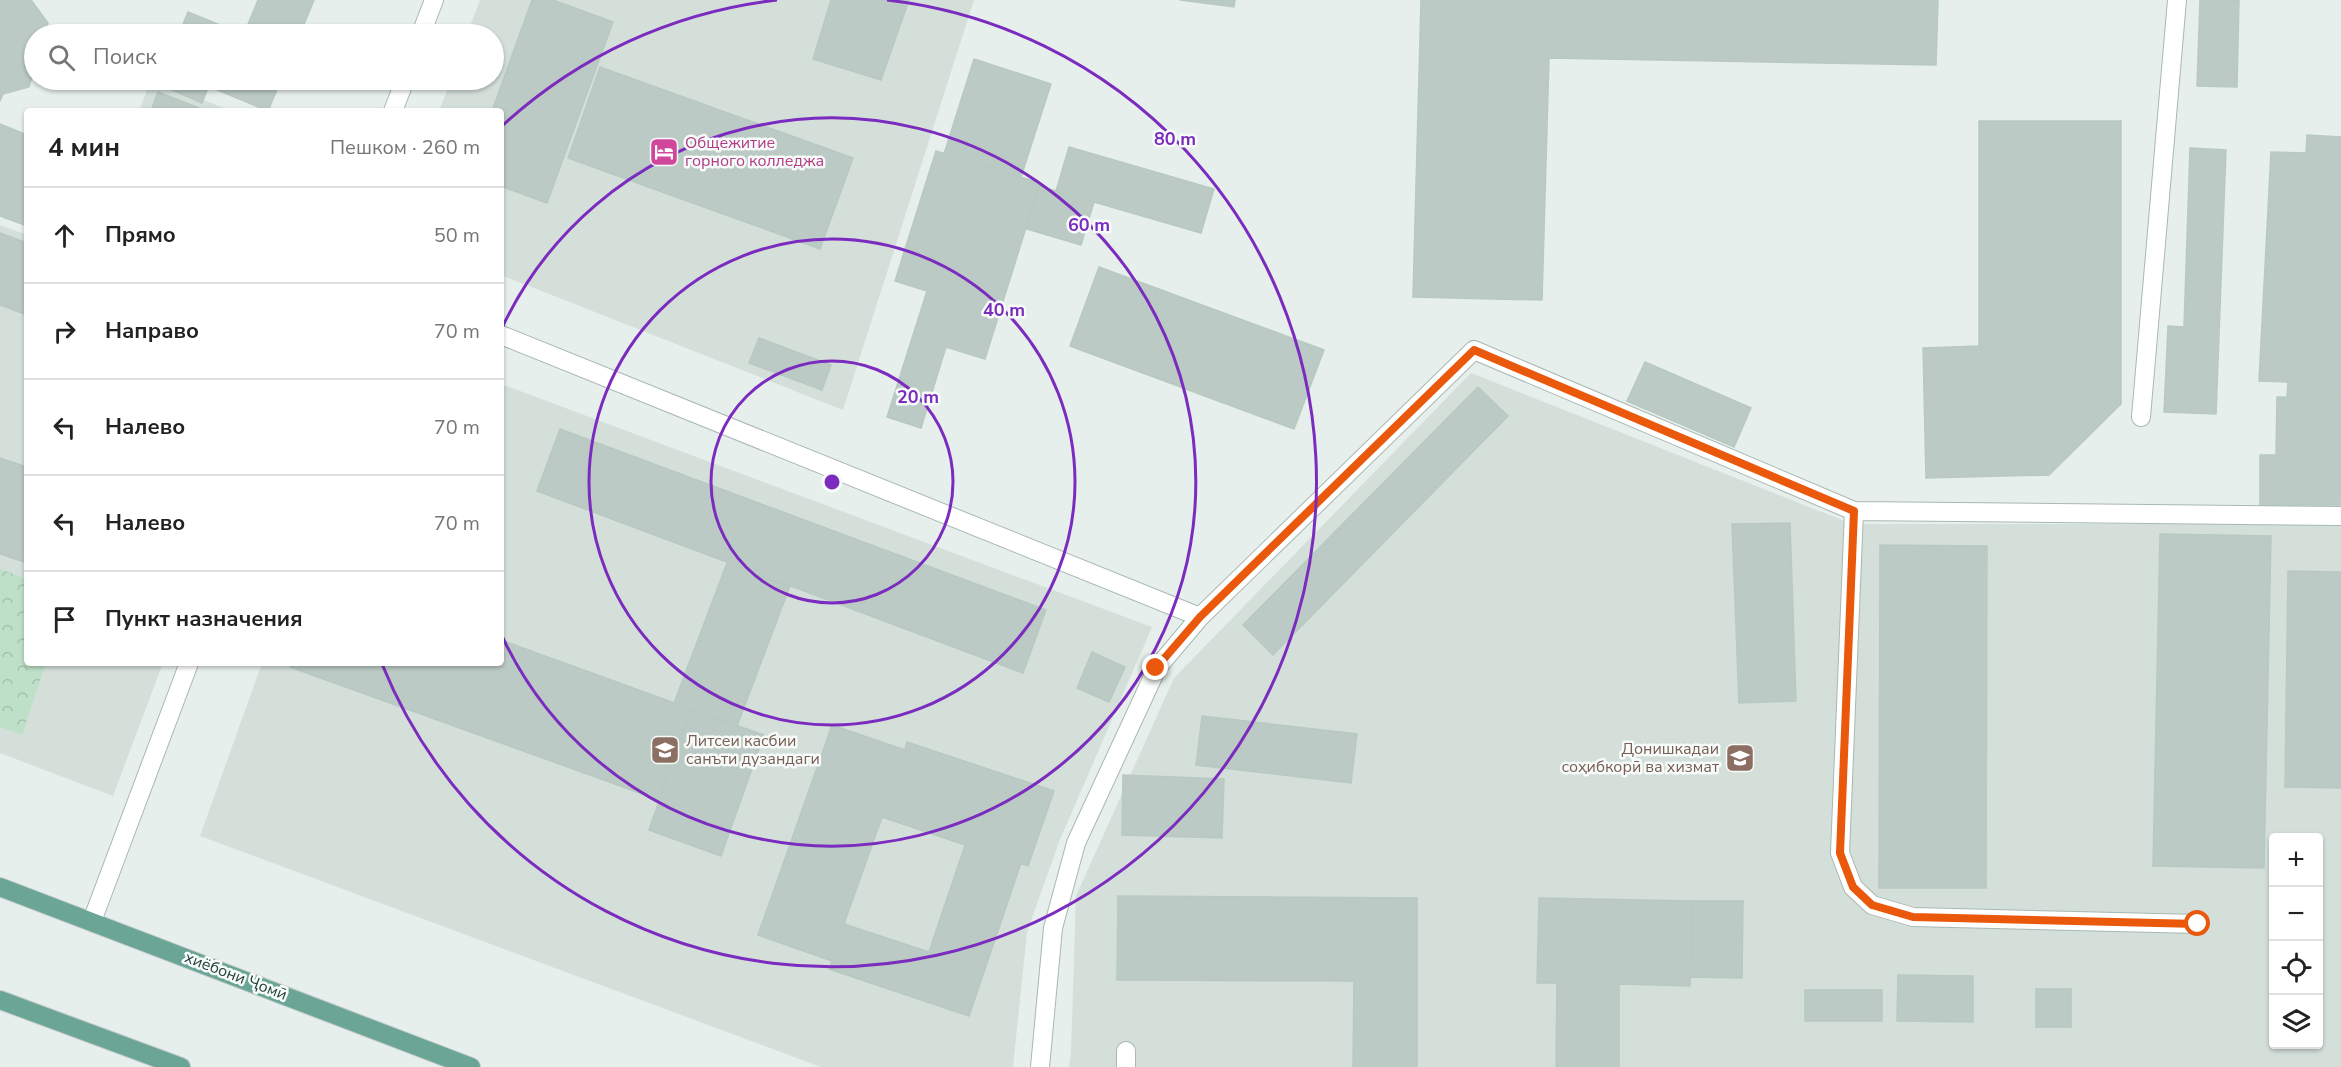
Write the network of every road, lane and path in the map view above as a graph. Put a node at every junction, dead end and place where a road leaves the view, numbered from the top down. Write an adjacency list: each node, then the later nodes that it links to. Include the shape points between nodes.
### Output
1 (434, 0): 3 (street)
2 (2177, 0): 7 (street)
3 (425, 24)
4 (401, 90): 5 (street)
5 (394, 108)
6 (504, 335): 10 (street)
7 (2141, 417)
8 (1854, 511): 9 (street); 10 (street, via 1474,350); 14 (street, via 1840,853 1853,887 1872,905 1913,917)
9 (2341, 516)
10 (1200, 617): 18 (street, via 1156,668 1076,843 1053,928)
11 (188, 666): 13 (street)
12 (0, 887): 13 (main road, хиёбони Ҷомӣ)
13 (92, 921): 17 (main road, хиёбони Ҷомӣ)
14 (2198, 924)
15 (0, 999): 16 (main road)
16 (181, 1067)
17 (471, 1067)
18 (1040, 1067)

